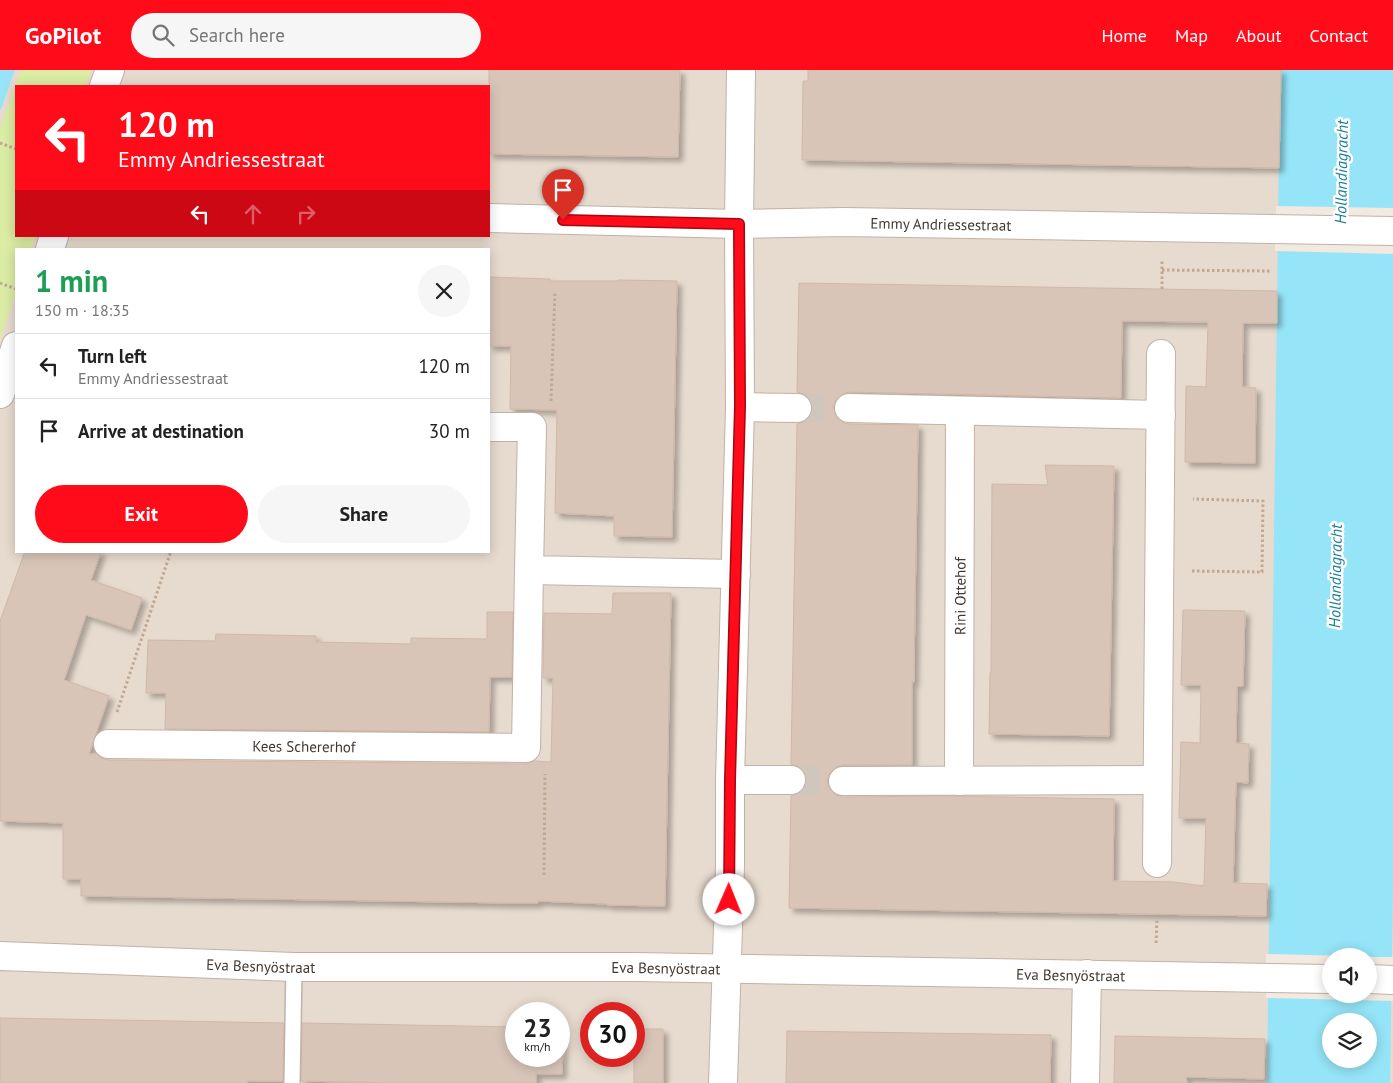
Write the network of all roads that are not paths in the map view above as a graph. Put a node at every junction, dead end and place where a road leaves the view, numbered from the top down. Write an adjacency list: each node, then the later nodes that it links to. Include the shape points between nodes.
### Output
1 (110, 70): 3 (street)
2 (741, 70): 5 (street)
3 (104, 85)
4 (490, 218): 5 (street, Emmy Andriessestraat)
5 (739, 224): 6 (street, Emmy Andriessestraat, via 843,222); 10 (street)
6 (1393, 231)
7 (15, 349): 9 (street)
8 (1161, 354): 14 (street)
9 (0, 394)
10 (740, 406): 11 (street); 17 (street)
11 (797, 408)
12 (849, 408): 13 (street)
13 (960, 411): 14 (street); 23 (street, Rini Ottehof)
14 (1161, 415): 21 (street)
15 (490, 427): 16 (street, via 532,427)
16 (529, 570): 17 (street); 18 (street, Kees Schererhof, via 526,748)
17 (736, 574): 19 (street)
18 (108, 744)
19 (730, 780): 20 (street); 27 (street)
20 (791, 780)
21 (1157, 780): 23 (street); 24 (street)
22 (843, 781): 23 (street)
23 (958, 782)
24 (1157, 863)
25 (0, 956): 26 (street, Eva Besnyöstraat)
26 (294, 967): 27 (street, Eva Besnyöstraat); 32 (lane)
27 (727, 968): 28 (street, Eva Besnyöstraat); 33 (street)
28 (1087, 974): 29 (street, Eva Besnyöstraat); 34 (street)
29 (1322, 979)
30 (1377, 979): 31 (street)
31 (1393, 980)
32 (292, 1083)
33 (723, 1083)
34 (1085, 1083)

